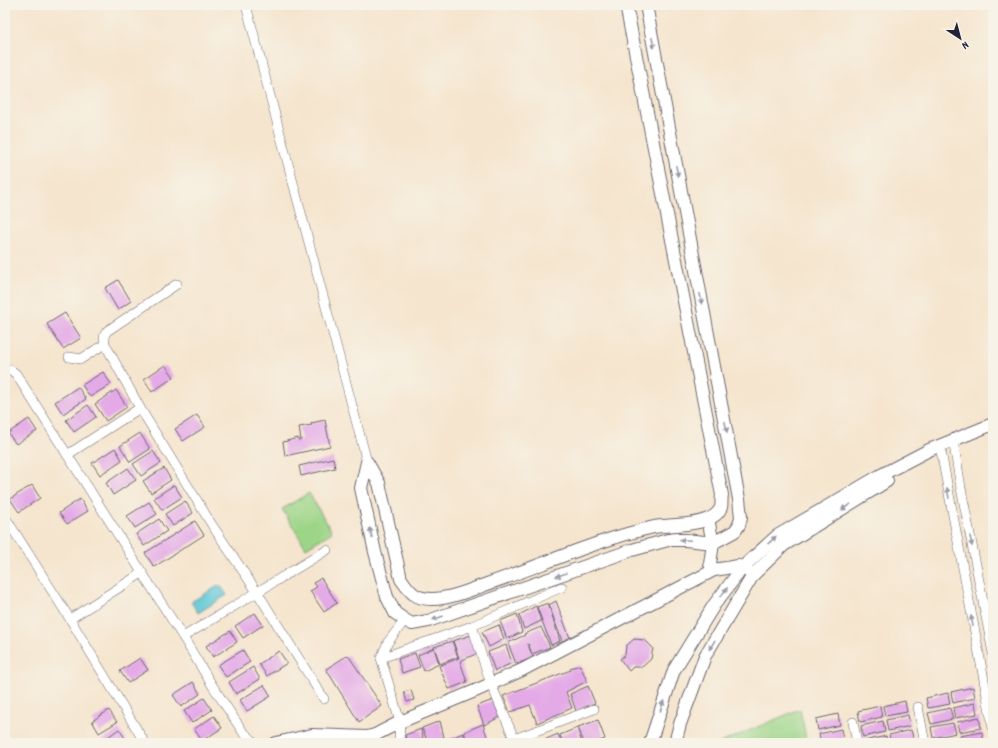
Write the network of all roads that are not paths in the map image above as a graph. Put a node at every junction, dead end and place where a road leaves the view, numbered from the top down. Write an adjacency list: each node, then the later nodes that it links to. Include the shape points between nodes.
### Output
1 (246, 5): 14 (street)
2 (626, 5): 16 (street, via 722,495 721,508 715,516)
3 (646, 5): 17 (street, one-way to 17, via 739,499 739,525 735,531)
4 (177, 284): 5 (street, via 107,331 104,336)
5 (105, 344): 6 (street, via 81,359); 8 (street)
6 (69, 357)
7 (5, 370): 13 (street, via 11,370 16,374)
8 (140, 408): 13 (street); 24 (street, via 212,525)
9 (993, 424): 11 (street)
10 (993, 433): 11 (street)
11 (954, 444): 12 (street); 30 (street, one-way to 30)
12 (940, 450): 19 (street, one-way to 12, via 777,536 880,476); 22 (street, one-way to 22, via 784,545); 29 (street, one-way to 12)
13 (67, 455): 21 (street)
14 (367, 462): 16 (street, via 379,483 401,579 410,592 419,597 433,599 452,596 506,578 580,548 655,527); 26 (street, one-way to 14, via 395,613 387,597 375,552 361,488)
15 (5, 517): 25 (street)
16 (708, 519): 17 (street)
17 (713, 543): 20 (street, via 710,564); 26 (street, one-way to 26, via 668,540 632,550 428,621 412,624)
18 (327, 550): 24 (street)
19 (743, 567): 20 (street); 22 (street); 48 (street, one-way to 19, via 674,670 714,605)
20 (714, 570): 32 (street)
21 (142, 573): 25 (street); 28 (street)
22 (753, 575): 49 (street, one-way to 49, via 706,656)
23 (562, 587): 27 (street)
24 (257, 592): 28 (street); 33 (street)
25 (70, 619): 42 (street)
26 (405, 620): 31 (street, via 388,642)
27 (472, 626): 31 (street); 32 (street)
28 (183, 637): 39 (street)
29 (977, 648): 30 (street); 38 (street)
30 (993, 648)
31 (381, 658): 36 (street)
32 (491, 684): 36 (street); 41 (street)
33 (324, 699)
34 (918, 707): 51 (street)
35 (594, 709): 41 (street)
36 (400, 722): 40 (street, via 367,737); 46 (street)
37 (853, 722): 50 (street)
38 (993, 728)
39 (243, 732): 43 (street); 44 (street)
40 (329, 739): 45 (street, via 312,735)
41 (515, 741): 47 (street)
42 (145, 743)
43 (246, 743)
44 (254, 743)
45 (276, 743)
46 (399, 743)
47 (504, 743)
48 (650, 743)
49 (675, 743)
50 (857, 743)
51 (925, 743)

